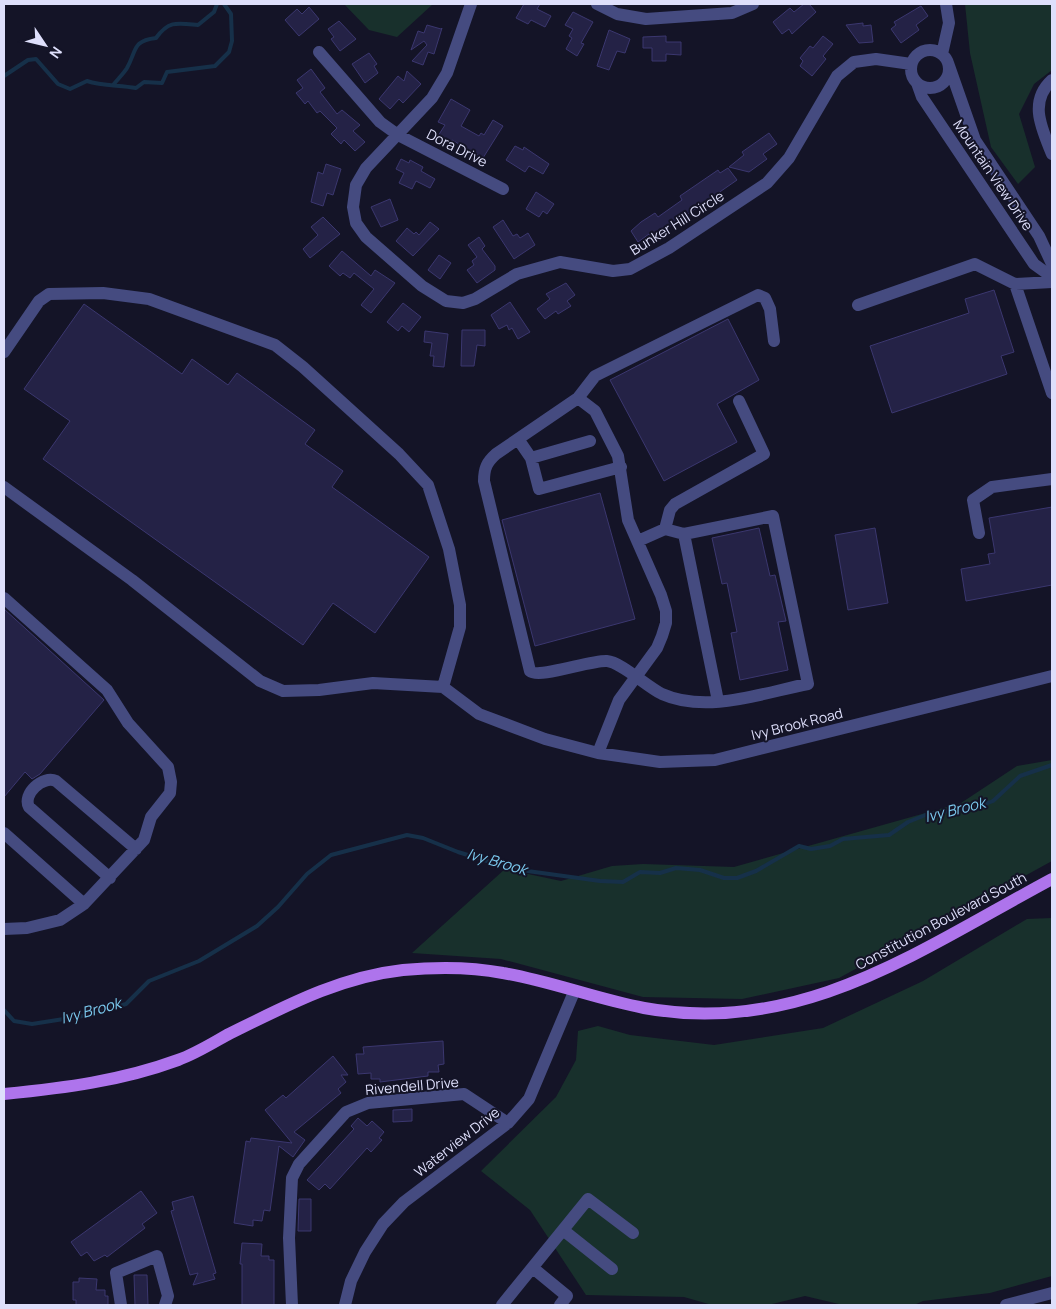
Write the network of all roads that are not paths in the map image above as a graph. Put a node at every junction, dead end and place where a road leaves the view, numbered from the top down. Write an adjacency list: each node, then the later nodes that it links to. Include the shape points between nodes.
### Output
1 (471, 4): 10 (street, Bunker Hill Circle, via 447,73 432,98)
2 (597, 4): 3 (street, via 616,14 646,18 732,12)
3 (753, 4)
4 (946, 4): 6 (street, via 949,23)
5 (319, 52): 10 (street, Dora Drive, via 380,122)
6 (945, 59): 7 (street, via 937,51 924,50); 9 (street, via 948,76 940,85 928,88); 13 (street, Mountain View Drive, via 975,140 1039,236)
7 (911, 64): 9 (street, via 911,74); 10 (street, Bunker Hill Circle, via 876,59 854,62 837,76 790,158 767,183 669,248 630,269 612,271 560,262 517,274 475,299 462,303 446,301 422,286 366,237 356,223 353,207 356,185 366,168)
8 (1052, 80): 11 (street, via 1040,98 1038,118)
9 (917, 83): 14 (street, Mountain View Drive, via 922,97 1034,264)
10 (398, 135): 12 (street, Dora Drive)
11 (1052, 154)
12 (503, 189)
13 (1052, 264)
14 (1052, 277)
15 (1052, 282): 16 (street)
16 (1015, 284): 17 (street, via 975,264); 20 (street)
17 (858, 305)
18 (774, 341): 21 (street, via 770,309 765,298 758,295 595,376)
19 (4, 352): 36 (street, via 39,301 50,294 103,293 148,299 274,345 296,361 399,454 428,485 449,549 460,605 460,627)
20 (1052, 393)
21 (578, 398): 23 (street); 26 (street, via 595,411)
22 (739, 401): 29 (street, via 764,454 674,504)
23 (518, 439): 25 (street); 35 (street, via 486,464 484,481 530,671 538,675 589,662 610,661 620,664)
24 (590, 441): 25 (street)
25 (532, 458): 26 (street, via 539,489)
26 (621, 467): 32 (street, via 628,520)
27 (1052, 479): 30 (street, via 992,487 973,500)
28 (4, 487): 36 (street, via 132,580 260,680 283,691 373,683)
29 (665, 528): 31 (street); 32 (street)
30 (978, 533)
31 (684, 534): 37 (street); 37 (street, via 770,515 776,520 808,684)
32 (638, 541): 35 (street, via 662,595 666,623 657,648)
33 (4, 598): 40 (street, via 107,690 128,723 168,767 170,793 151,817 144,840)
34 (1052, 676): 38 (street, Ivy Brook Road, via 715,760 660,762)
35 (636, 678): 37 (street, via 652,689 685,701); 38 (street, via 619,700)
36 (443, 687): 38 (street, Ivy Brook Road, via 478,714 546,739)
37 (718, 701)
38 (598, 753)
39 (4, 832): 43 (street)
40 (136, 849): 41 (street); 41 (street, via 56,781 40,782 29,796 29,807)
41 (110, 878): 43 (street)
42 (1052, 879): 45 (main road, Constitution Boulevard South, via 865,979 785,1006 697,1015 645,1008)
43 (84, 904): 44 (street, via 60,920 27,928)
44 (4, 929)
45 (574, 992): 46 (main road, Constitution Boulevard South, via 503,973 456,969 403,970 316,991 180,1059 120,1079 70,1088); 47 (street, Waterview Drive, via 529,1100)
46 (4, 1094)
47 (508, 1122): 55 (street, Rivendell Drive, via 464,1094 368,1103 346,1112 299,1164 292,1178); 56 (street, Waterview Drive, via 404,1202 383,1224 351,1281)
48 (563, 1230): 49 (street, via 588,1198); 50 (street); 51 (street)
49 (633, 1233)
50 (533, 1268): 57 (street); 58 (street, via 567,1296)
51 (612, 1269)
52 (1052, 1293): 59 (street)
53 (121, 1305): 54 (street, via 116,1273 157,1256 168,1296)
54 (165, 1305)
55 (292, 1305)
56 (345, 1305)
57 (502, 1305)
58 (560, 1305)
59 (1006, 1305)

